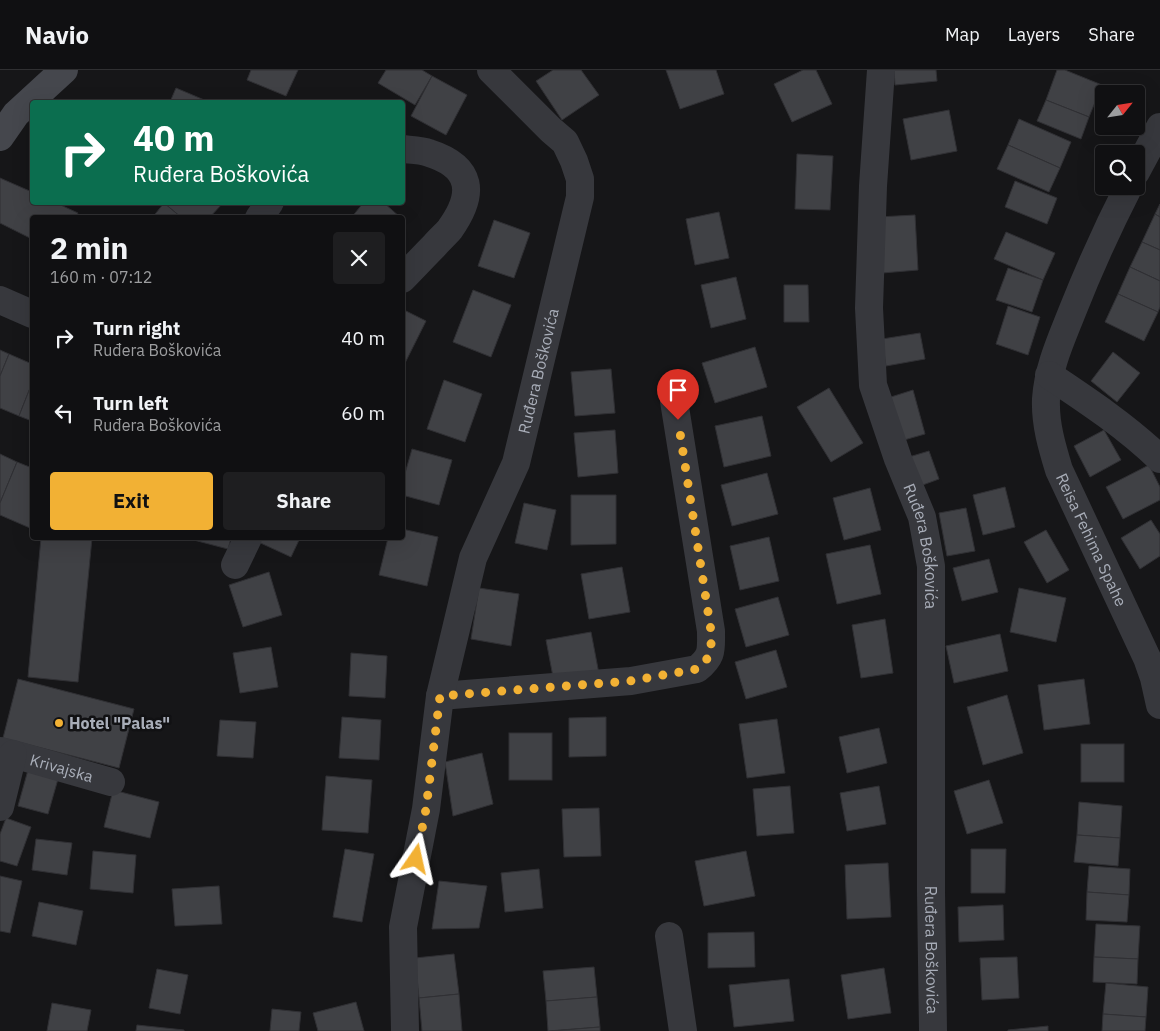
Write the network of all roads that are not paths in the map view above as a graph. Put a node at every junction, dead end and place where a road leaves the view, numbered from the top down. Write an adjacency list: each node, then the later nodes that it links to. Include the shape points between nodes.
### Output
1 (64, 70): 4 (street)
2 (492, 70): 19 (street, Ruđera Boškovića, via 565,142 580,179 580,197 516,463 473,558)
3 (881, 70): 27 (street, Ruđera Boškovića, via 869,308 873,385 922,517 931,566)
4 (31, 100)
5 (30, 101): 7 (street)
6 (1160, 127): 9 (street)
7 (0, 137)
8 (405, 149): 11 (street, via 427,152 445,159 459,169 466,181 462,209 449,229)
9 (1145, 155)
10 (1124, 195): 14 (street, Reisa Fehima Spahe, via 1091,265)
11 (405, 276)
12 (0, 300): 13 (street)
13 (30, 313)
14 (1049, 375): 16 (street, via 1120,424); 20 (street, Reisa Fehima Spahe, via 1047,422 1059,470 1147,658)
15 (674, 401): 19 (street, via 711,631 711,652 705,662 697,669 630,681)
16 (1160, 459)
17 (247, 540): 18 (street)
18 (235, 565)
19 (440, 696): 25 (street, Ruđera Boškovića, via 426,809 404,927)
20 (1160, 700)
21 (6, 752): 22 (street, Krivajska); 23 (street, Krivajska)
22 (111, 782)
23 (0, 807)
24 (669, 936): 26 (street)
25 (405, 1031)
26 (683, 1031)
27 (933, 1031)

